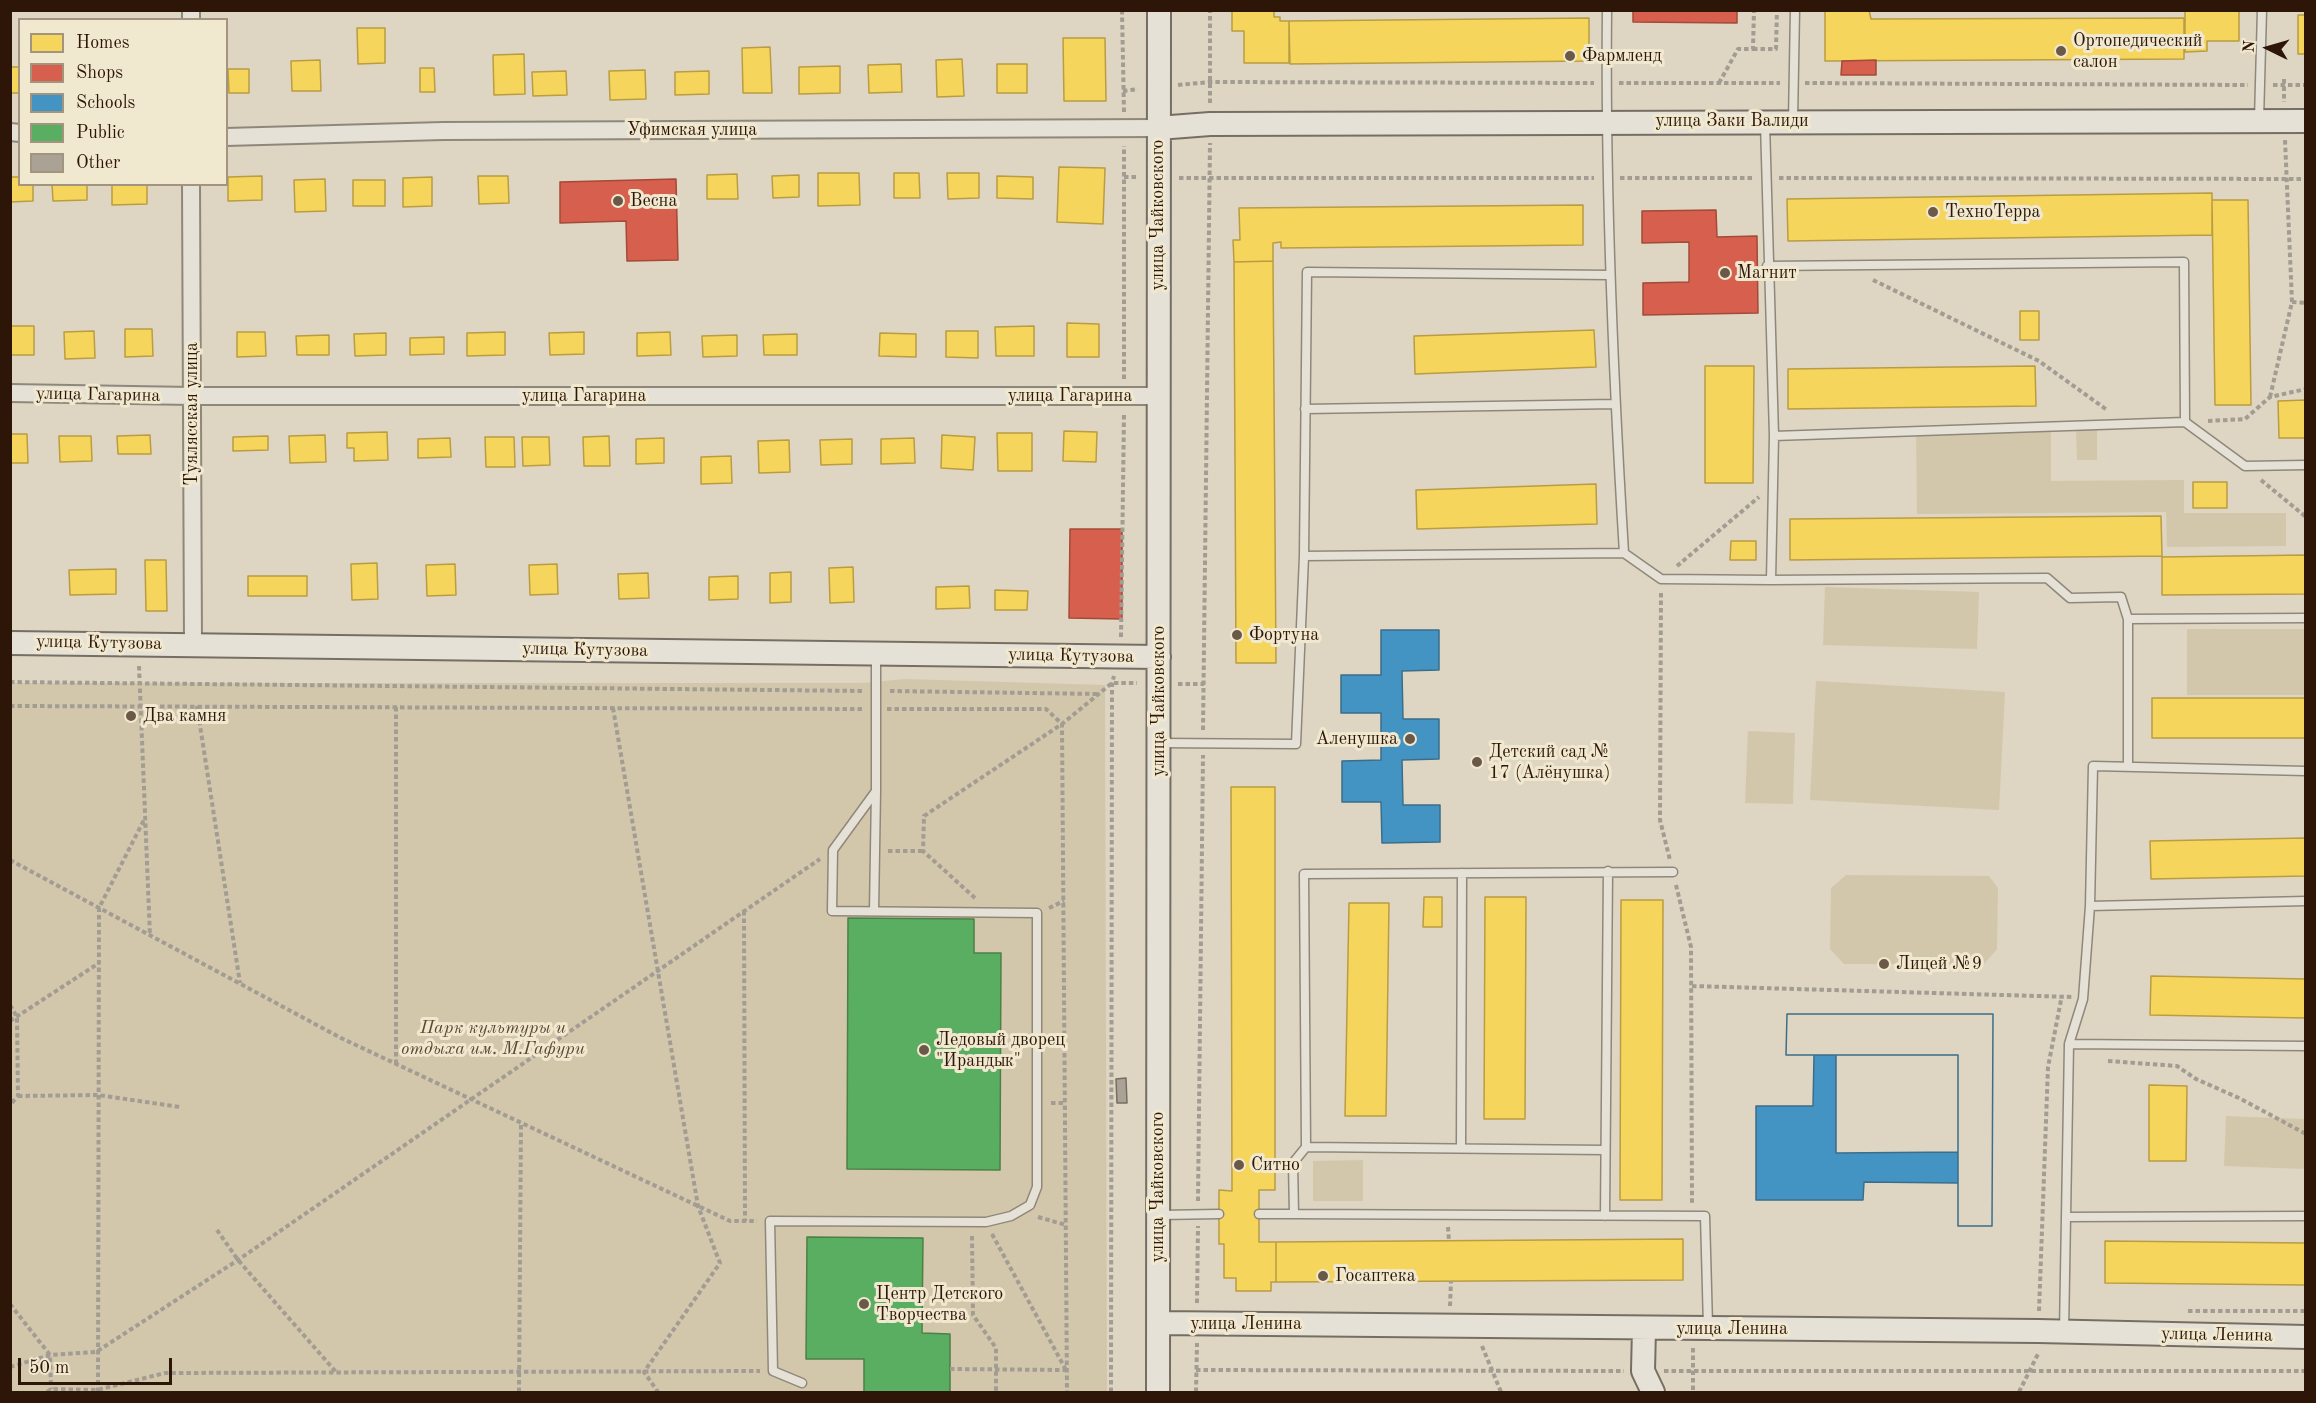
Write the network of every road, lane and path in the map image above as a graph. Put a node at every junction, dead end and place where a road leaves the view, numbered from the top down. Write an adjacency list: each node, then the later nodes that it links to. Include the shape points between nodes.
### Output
1 (1122, 10): 23 (path)
2 (1160, 10): 24 (main road, улица Чайковского)
3 (1210, 10): 10 (path)
4 (1607, 10): 12 (lane)
5 (1754, 10): 9 (path)
6 (1777, 10): 9 (path, via 1776,49)
7 (1795, 10): 14 (lane)
8 (2262, 10): 15 (lane)
9 (1753, 49): 13 (path, via 1738,49)
10 (1210, 81): 12 (path); 22 (path)
11 (2284, 82): 15 (path); 16 (path); 21 (path)
12 (1606, 83): 13 (path); 17 (lane)
13 (1719, 83): 14 (path)
14 (1794, 83): 15 (path); 19 (lane)
15 (2260, 85): 20 (lane)
16 (2306, 85)
17 (1605, 121): 18 (main road, улица Заки Валиди); 22 (main road, улица Заки Валиди); 28 (lane)
18 (1765, 121): 19 (main road, улица Заки Валиди); 29 (lane)
19 (1793, 121): 20 (main road, улица Заки Валиди)
20 (2259, 121): 21 (main road, улица Заки Валиди)
21 (2295, 121): 30 (path)
22 (1210, 124): 24 (main road, улица Заки Валиди)
23 (1124, 128): 24 (street, Уфимская улица); 25 (street, Уфимская улица); 26 (path)
24 (1158, 128): 27 (main road, улица Чайковского)
25 (228, 136)
26 (1124, 177): 27 (path); 41 (path)
27 (1158, 177): 28 (path); 42 (main road, улица Чайковского)
28 (1607, 178): 29 (path); 35 (lane)
29 (1766, 178): 30 (path); 33 (lane)
30 (2286, 179): 31 (path); 36 (path)
31 (2306, 179)
32 (191, 186): 40 (street, Туялясская улица)
33 (1767, 266): 34 (lane); 48 (lane)
34 (1843, 266): 46 (lane, via 2184,262); 47 (path, via 2039,361)
35 (1610, 275): 44 (lane); 45 (lane, via 1307,272)
36 (2292, 303): 37 (path); 43 (path)
37 (2306, 303)
38 (2306, 389): 43 (path)
39 (10, 393): 40 (street, улица Гагарина)
40 (192, 396): 41 (street, улица Гагарина); 61 (street, Туялясская улица)
41 (1124, 396): 42 (street, улица Гагарина); 63 (path)
42 (1158, 396): 64 (main road, улица Чайковского)
43 (2270, 397): 46 (path, via 2245,419)
44 (1615, 404): 45 (lane); 53 (lane)
45 (1305, 409): 54 (lane)
46 (2185, 422): 47 (lane); 50 (lane)
47 (2127, 424): 48 (lane)
48 (1774, 436): 51 (lane)
49 (2306, 465): 50 (lane)
50 (2245, 466): 52 (path)
51 (1773, 486): 55 (path); 56 (lane)
52 (2306, 517)
53 (1624, 553): 54 (lane); 55 (lane)
54 (1304, 556): 77 (lane, via 1296,744)
55 (1661, 579): 56 (lane); 87 (path, via 1660,820)
56 (1771, 580): 58 (lane, via 2047,578 2070,598 2121,597)
57 (2306, 618): 58 (lane)
58 (2128, 619): 78 (lane)
59 (10, 643): 60 (main road, улица Кутузова)
60 (138, 644): 61 (main road, улица Кутузова); 66 (path)
61 (193, 644): 62 (main road, улица Кутузова)
62 (876, 655): 63 (main road, улица Кутузова); 68 (lane)
63 (1120, 657): 64 (main road, улица Кутузова); 67 (path)
64 (1159, 657): 77 (main road, улица Чайковского)
65 (10, 682): 66 (path)
66 (140, 683): 68 (path); 71 (path)
67 (1112, 683): 69 (path); 167 (path)
68 (875, 691): 69 (path); 75 (lane)
69 (1099, 694): 76 (path)
70 (10, 706): 71 (path)
71 (141, 706): 72 (path); 81 (path)
72 (197, 706): 73 (path); 98 (path)
73 (396, 707): 74 (path); 108 (path)
74 (613, 708): 75 (path); 97 (path)
75 (876, 709): 76 (path, via 1046,709); 80 (lane)
76 (1062, 724): 84 (path, via 924,816); 133 (path)
77 (1159, 743): 124 (main road, улица Чайковского)
78 (2128, 767): 79 (lane); 90 (lane, via 2093,766)
79 (2306, 771)
80 (876, 791): 82 (lane); 83 (lane)
81 (145, 818): 91 (path); 95 (path)
82 (833, 850): 92 (path); 93 (lane, via 832,911)
83 (875, 851): 84 (path); 93 (lane)
84 (923, 851): 94 (path)
85 (10, 860): 91 (path)
86 (1608, 871): 87 (lane); 88 (lane); 118 (lane)
87 (1673, 872): 99 (path, via 1691,947)
88 (1462, 873): 116 (lane, via 1304,874); 117 (lane)
89 (2306, 901): 90 (lane)
90 (2090, 906): 101 (lane)
91 (99, 908): 95 (path); 96 (path)
92 (744, 911): 97 (path); 129 (path)
93 (874, 911): 94 (lane)
94 (992, 912): 120 (lane, via 1037,913 1037,1187 1030,1205)
95 (150, 936): 98 (path)
96 (99, 963): 103 (path); 109 (path)
97 (658, 971): 111 (path); 119 (path)
98 (240, 984): 108 (path)
99 (1692, 986): 100 (path); 126 (path)
100 (2062, 995): 101 (path); 143 (path, via 2048,1067)
101 (2083, 999): 105 (lane)
102 (10, 1005): 103 (path)
103 (17, 1017): 104 (path); 110 (path)
104 (10, 1021)
105 (2069, 1044): 106 (lane); 107 (lane)
106 (2306, 1046)
107 (2069, 1058): 115 (path, via 2177,1066); 128 (lane)
108 (396, 1065): 111 (path)
109 (98, 1095): 110 (path); 113 (path); 146 (path)
110 (18, 1096): 112 (path)
111 (471, 1100): 114 (path); 135 (path)
112 (10, 1105)
113 (180, 1107)
114 (521, 1123): 119 (path); 157 (path)
115 (2306, 1134)
116 (1306, 1147): 117 (lane); 123 (lane, via 1293,1163)
117 (1461, 1147): 118 (lane)
118 (1605, 1150): 125 (lane)
119 (698, 1206): 129 (path, via 730,1221); 158 (path, via 720,1263)
120 (1019, 1211): 131 (lane); 133 (path)
121 (1219, 1214): 124 (lane)
122 (1259, 1214): 123 (lane)
123 (1294, 1214): 125 (lane)
124 (1158, 1215): 139 (main road, улица Чайковского)
125 (1605, 1216): 126 (lane)
126 (1692, 1216): 142 (lane, via 1706,1216)
127 (2306, 1216): 128 (lane)
128 (2066, 1217): 144 (lane)
129 (745, 1221): 130 (path)
130 (770, 1221): 132 (lane); 152 (lane)
131 (986, 1222): 132 (lane); 151 (path)
132 (972, 1223): 150 (path, via 973,1316 996,1348)
133 (1066, 1225): 151 (path)
134 (217, 1230): 135 (path)
135 (238, 1260): 146 (path); 159 (path)
136 (1451, 1281): 138 (path)
137 (10, 1304): 147 (path)
138 (1450, 1307)
139 (1158, 1323): 140 (main road, улица Ленина); 168 (main road, улица Чайковского)
140 (1473, 1326): 141 (main road, улица Ленина); 153 (path)
141 (1644, 1328): 142 (main road, улица Ленина); 154 (main road)
142 (1700, 1328): 143 (main road, улица Ленина); 155 (path)
143 (2038, 1331): 144 (main road, улица Ленина)
144 (2064, 1332): 145 (main road, улица Ленина)
145 (2306, 1337)
146 (96, 1352): 147 (path); 162 (path)
147 (50, 1354): 148 (path); 161 (path)
148 (10, 1367)
149 (950, 1370): 150 (path)
150 (996, 1370): 151 (path); 165 (path)
151 (1067, 1370): 166 (path)
152 (773, 1371): 158 (path); 160 (lane)
153 (1492, 1371): 154 (path); 169 (path, via 1196,1370); 170 (path)
154 (1643, 1371): 155 (path); 171 (main road)
155 (1693, 1371): 156 (path); 172 (path)
156 (2306, 1371)
157 (520, 1372): 158 (path); 159 (path); 163 (path)
158 (644, 1372): 164 (path)
159 (336, 1373): 162 (path, via 165,1373)
160 (802, 1383)
161 (49, 1391): 162 (path)
162 (98, 1391)
163 (519, 1392)
164 (658, 1392)
165 (996, 1392)
166 (1067, 1392)
167 (1111, 1392)
168 (1158, 1392)
169 (1196, 1392)
170 (1501, 1392)
171 (1653, 1392)
172 (1693, 1392)

